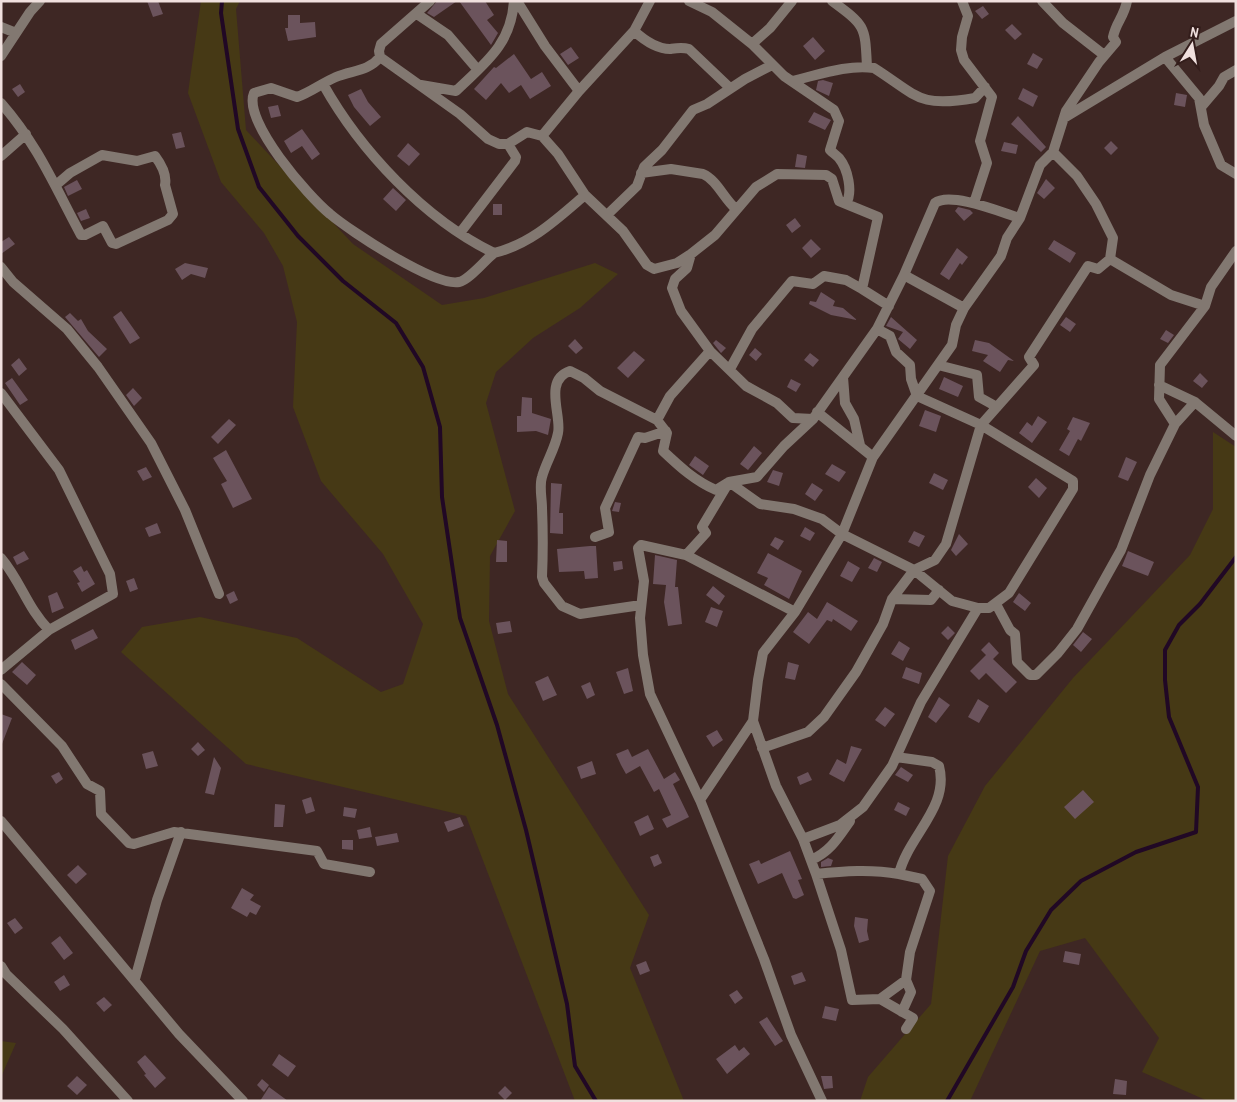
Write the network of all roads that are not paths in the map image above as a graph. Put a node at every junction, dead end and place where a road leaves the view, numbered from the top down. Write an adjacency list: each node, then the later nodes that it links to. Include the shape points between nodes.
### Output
1 (40, 1): 15 (street)
2 (430, 1): 11 (street)
3 (515, 1): 23 (street, via 506,39); 30 (street)
4 (650, 1): 14 (street)
5 (689, 1): 16 (street, via 712,12)
6 (832, 1): 22 (street, via 850,14 865,33)
7 (962, 1): 28 (street, via 968,16 961,50 972,72)
8 (1042, 1): 17 (street, via 1063,23)
9 (1127, 1): 17 (street, via 1125,14 1115,26 1113,37 1116,42)
10 (791, 2): 16 (street)
11 (417, 14): 20 (street, via 381,44); 23 (street, via 448,35)
12 (1236, 22): 19 (street)
13 (1, 27): 15 (street)
14 (634, 31): 29 (street, via 651,44 666,49 689,49); 30 (street)
15 (16, 33): 18 (street)
16 (752, 44): 21 (street)
17 (1104, 55): 33 (street)
18 (1, 56)
19 (1165, 57): 32 (street, via 1194,90); 33 (street)
20 (380, 58): 26 (street, via 368,67 337,76); 27 (street)
21 (772, 64): 25 (street); 29 (street)
22 (867, 67): 25 (street, via 834,71); 28 (street, via 874,68 911,95 925,100 938,102 975,98)
23 (478, 70): 27 (street, via 456,92)
24 (1236, 70): 32 (street, via 1224,77)
25 (792, 82): 44 (street, via 834,110 839,121 830,150 848,174 850,196)
26 (323, 84): 48 (street, via 339,113 373,158); 50 (street, via 297,97 275,88 262,89 254,93 252,106 285,165 329,213 416,269 450,282 468,278)
27 (416, 84): 36 (street, via 460,114 482,135 499,144)
28 (985, 87): 43 (street, via 992,97 980,141 987,163)
29 (730, 88): 39 (street, via 693,110)
30 (579, 91): 35 (street)
31 (1, 103): 34 (street)
32 (1202, 106): 40 (street, via 1204,124 1221,165)
33 (1064, 118): 37 (street)
34 (26, 134): 38 (street); 41 (street)
35 (542, 136): 36 (street, via 526,132); 42 (street)
36 (508, 144): 48 (street, via 515,161)
37 (1053, 152): 47 (street, via 1040,165); 52 (street, via 1077,176 1096,204 1113,238)
38 (1, 156)
39 (641, 173): 45 (street, via 671,170 703,174); 46 (street, via 636,186)
40 (1236, 174)
41 (56, 185): 41 (street, via 81,235 104,226 114,244 168,220 173,214 163,172 155,156 137,162 102,155)
42 (585, 194): 46 (street); 50 (street, via 547,228 517,246)
43 (974, 203): 47 (street); 54 (street, via 946,200 935,203)
44 (846, 204): 45 (street, via 839,201 832,179 826,175 777,174 756,187); 55 (street, via 879,219)
45 (736, 209): 51 (street, via 715,235)
46 (608, 214): 51 (street, via 650,268 677,263)
47 (1020, 218): 58 (street, via 1007,238 1001,256)
48 (460, 233): 50 (street)
49 (1236, 251): 57 (street, via 1211,287)
50 (494, 253)
51 (691, 254): 60 (street, via 687,268 675,279 672,288 681,311)
52 (1110, 259): 57 (street, via 1175,297); 68 (street, via 1098,268 1088,266 1029,357 1034,365)
53 (1, 267): 84 (street, via 13,282 67,329 98,366 151,443 185,510)
54 (904, 275): 56 (street); 58 (street)
55 (862, 289): 56 (street); 62 (street, via 834,276 824,276 814,284 792,281 752,329)
56 (889, 306): 59 (street)
57 (1205, 306): 64 (street, via 1160,365)
58 (964, 308): 61 (street, via 952,345)
59 (877, 329): 63 (street); 66 (street, via 890,336 896,352 910,365)
60 (710, 351): 62 (street); 70 (street, via 670,396)
61 (938, 365): 66 (street); 68 (street, via 977,375 979,397)
62 (730, 368): 69 (street, via 746,386 777,403 789,415 800,419)
63 (843, 377): 69 (street); 75 (street, via 845,403 856,424)
64 (1159, 385): 67 (street); 71 (street, via 1160,402)
65 (1, 393): 92 (street, via 59,470 110,574 113,594)
66 (917, 396): 72 (street); 76 (street)
67 (1195, 402): 71 (street); 74 (street)
68 (997, 407): 72 (street)
69 (815, 416): 75 (street); 77 (street, via 757,477)
70 (657, 420): 73 (street); 89 (street, via 600,391 576,372 564,373 554,396 558,432 541,478 542,577 548,589 562,606 580,614)
71 (1176, 424): 88 (street, via 1150,475 1121,550 1076,628 1036,675 1030,675 1017,662 1015,634)
72 (980, 425): 82 (street, via 946,544 935,560); 88 (street, via 1071,478 1074,484 1009,593)
73 (666, 431): 77 (street, via 663,451 685,472 716,490); 79 (street, via 638,437 605,508 609,532)
74 (1236, 436)
75 (860, 445): 76 (street)
76 (873, 457): 78 (street)
77 (729, 482): 78 (street, via 760,504 794,509 822,519); 80 (street, via 702,527 706,533)
78 (842, 534): 82 (street); 91 (street)
79 (595, 537)
80 (686, 555): 89 (street, via 640,545 644,581); 91 (street)
81 (1, 558): 92 (street, via 9,566 37,618)
82 (914, 570): 83 (street); 85 (street)
83 (939, 590): 86 (street); 87 (street)
84 (219, 594)
85 (892, 600): 86 (street); 96 (street, via 883,624 856,672 824,717 808,732)
86 (931, 600): 87 (street)
87 (952, 600): 90 (street)
88 (996, 604): 90 (street)
89 (641, 605): 98 (street, via 643,654 650,694)
90 (978, 608): 97 (street, via 922,702)
91 (795, 612): 95 (street, via 764,653)
92 (49, 630): 93 (street)
93 (1, 670)
94 (1, 684): 101 (street, via 62,746 87,784 100,791 100,814 125,842 134,844 169,832)
95 (753, 721): 96 (street); 98 (street)
96 (762, 748): 102 (street, via 776,786)
97 (896, 757): 99 (street); 106 (street, via 932,762 939,766 942,778 936,804 908,850)
98 (700, 800): 115 (street, via 791,1035)
99 (854, 815): 102 (street, via 840,825); 103 (street, via 835,843 824,854)
100 (1, 821): 108 (street)
101 (181, 832): 104 (street, via 317,851 324,864); 108 (street, via 157,900)
102 (803, 839): 103 (street)
103 (811, 860): 105 (street)
104 (370, 872)
105 (816, 874): 106 (street, via 850,870); 110 (street, via 841,950 852,1000)
106 (899, 874): 109 (street, via 922,879 930,891 916,929)
107 (1, 966): 113 (street, via 63,1028)
108 (135, 979): 114 (street, via 179,1034)
109 (906, 980): 110 (street); 111 (street, via 911,992)
110 (880, 998): 111 (street)
111 (902, 1012): 112 (street, via 913,1018)
112 (906, 1029)
113 (128, 1101)
114 (243, 1101)
115 (822, 1101)

